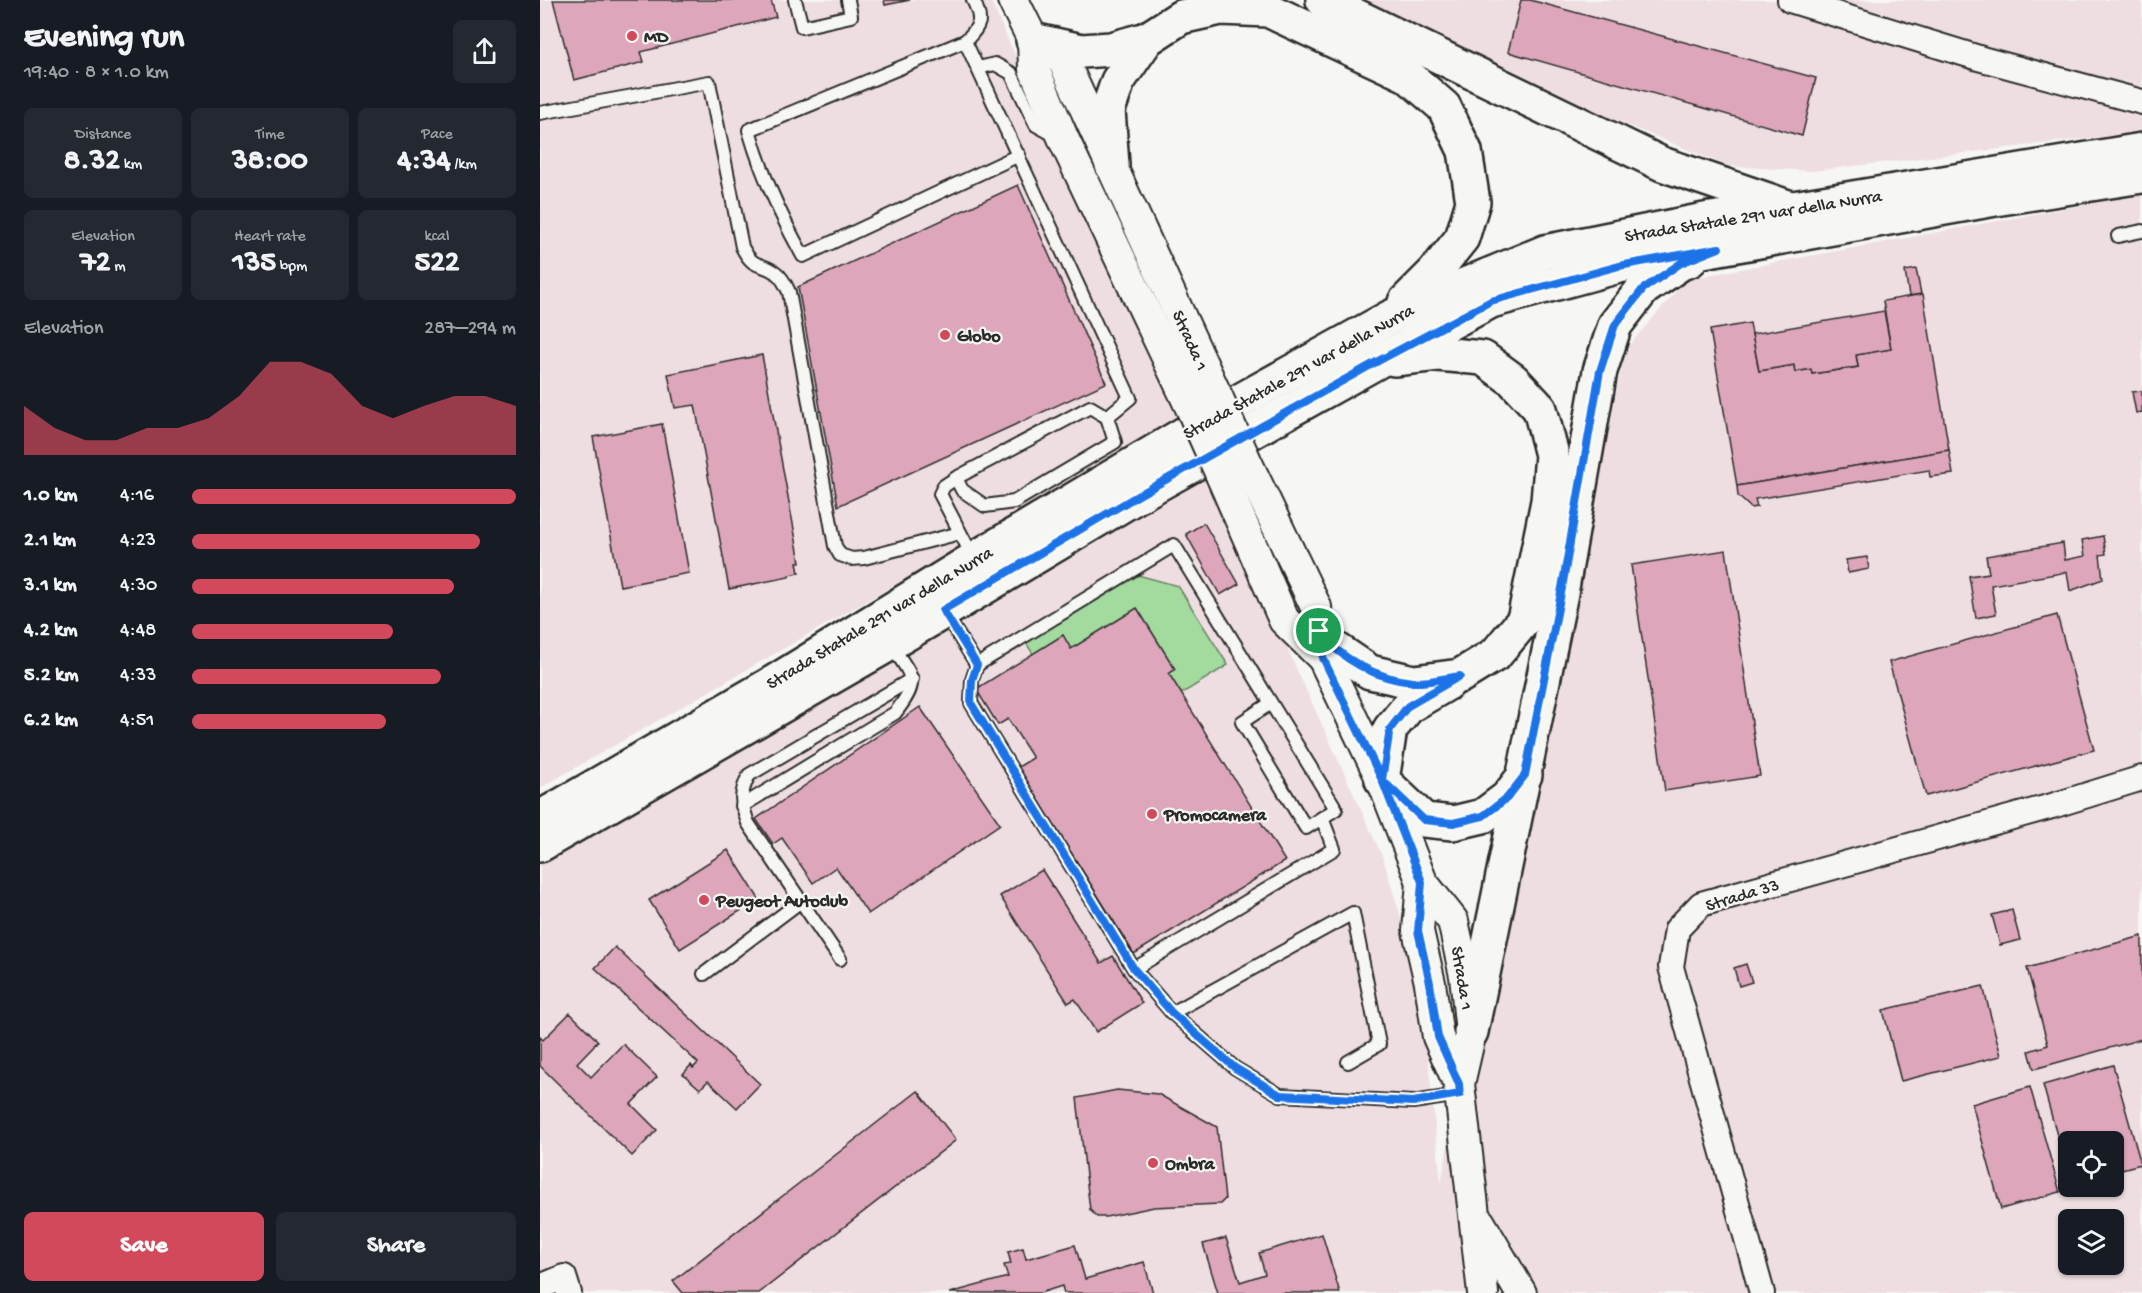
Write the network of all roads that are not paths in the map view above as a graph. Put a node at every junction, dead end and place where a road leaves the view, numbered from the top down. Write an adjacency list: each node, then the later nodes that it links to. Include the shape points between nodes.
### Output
1 (795, 0): 2 (lane, via 802,27 851,16)
2 (848, 0)
3 (973, 0): 9 (lane, via 980,16 978,29)
4 (1013, 0): 7 (street, Strada 1)
5 (1323, 0): 18 (main road, via 1662,164)
6 (1790, 0): 11 (street, via 1982,59)
7 (1033, 39): 8 (main road, via 1082,51 1111,49); 13 (street, Strada 1, via 1034,69); 16 (street, Strada 1, via 1064,60)
8 (1147, 39): 16 (main road, via 1118,81 1108,110); 22 (main road, via 1182,17 1221,8 1268,10 1407,75 1444,107 1465,151 1473,202 1461,238 1434,273)
9 (965, 40): 10 (lane); 15 (lane, via 749,130 777,208 803,256)
10 (978, 68): 13 (lane, via 995,64 1011,73 1036,125); 15 (lane)
11 (2142, 102)
12 (540, 113): 27 (lane, via 709,82 742,248 748,260 775,272 789,292 835,546 840,555 852,559)
13 (1064, 140): 24 (street, Strada 1)
14 (2142, 150): 18 (main road, Strada Statale 291 var della Nurra)
15 (1019, 155): 25 (lane, via 1130,398)
16 (1112, 165): 24 (street, Strada 1)
17 (2142, 176): 21 (main road, Strada Statale 291 var della Nurra)
18 (1792, 208): 22 (main road, Strada Statale 291 var della Nurra, via 1710,219 1545,252)
19 (2142, 231): 20 (lane)
20 (2118, 236)
21 (1719, 248): 23 (main road, Strada Statale 291 var della Nurra, via 1619,266 1491,301); 35 (main road, via 1681,263 1643,289 1615,325 1600,371)
22 (1389, 318): 27 (main road, Strada Statale 291 var della Nurra)
23 (1380, 360): 28 (main road, Strada Statale 291 var della Nurra); 32 (main road, via 1438,354 1483,358 1513,380 1540,409 1552,455 1548,501 1524,620 1496,654)
24 (1204, 402): 30 (street, Strada 1, bridge, via 1234,468 1284,620)
25 (1107, 417): 26 (lane, via 1090,407); 26 (lane, via 1115,442 1014,502 985,506 962,490)
26 (956, 478): 27 (lane, via 940,494)
27 (967, 546): 39 (main road, Strada Statale 291 var della Nurra, via 771,684)
28 (943, 610): 29 (main road, Strada Statale 291 var della Nurra); 31 (lane)
29 (891, 643): 33 (lane); 41 (main road, Strada Statale 291 var della Nurra)
30 (1321, 644): 32 (main road, via 1330,645 1370,672 1414,682); 37 (street, Strada 1)
31 (977, 665): 34 (lane, via 1174,545); 45 (lane, via 971,703)
32 (1460, 676): 37 (main road, via 1408,706 1390,729)
33 (912, 679): 38 (lane, via 910,695 896,713); 38 (lane, via 748,775 742,788)
34 (1271, 703): 40 (lane, via 1336,809); 40 (lane, via 1242,722 1306,828)
35 (1525, 775): 37 (main road, via 1507,798 1483,816 1453,823 1424,820); 48 (main road)
36 (2142, 778): 56 (street, Strada 33, via 1701,904 1677,929 1671,967)
37 (1382, 780): 42 (street, Strada 1)
38 (742, 807): 43 (lane, via 748,823)
39 (540, 818)
40 (1322, 818): 45 (lane, via 1334,849)
41 (540, 846)
42 (1422, 882): 48 (street, Strada 1, via 1453,921 1465,976); 50 (street, Strada 1, via 1418,931 1438,1037)
43 (801, 901): 44 (lane); 46 (lane)
44 (840, 959)
45 (1134, 969): 47 (lane)
46 (704, 974)
47 (1172, 1013): 49 (lane, via 1353,913 1379,1044); 50 (lane, via 1235,1068 1280,1095 1413,1102)
48 (1471, 1032): 50 (street, Strada 1)
49 (1348, 1062)
50 (1460, 1089): 51 (street, Strada 1)
51 (1475, 1214): 54 (street, Strada 1); 55 (street, Strada 1)
52 (540, 1287): 53 (street, via 564,1277)
53 (569, 1293)
54 (1483, 1293)
55 (1521, 1293)
56 (1762, 1293)

